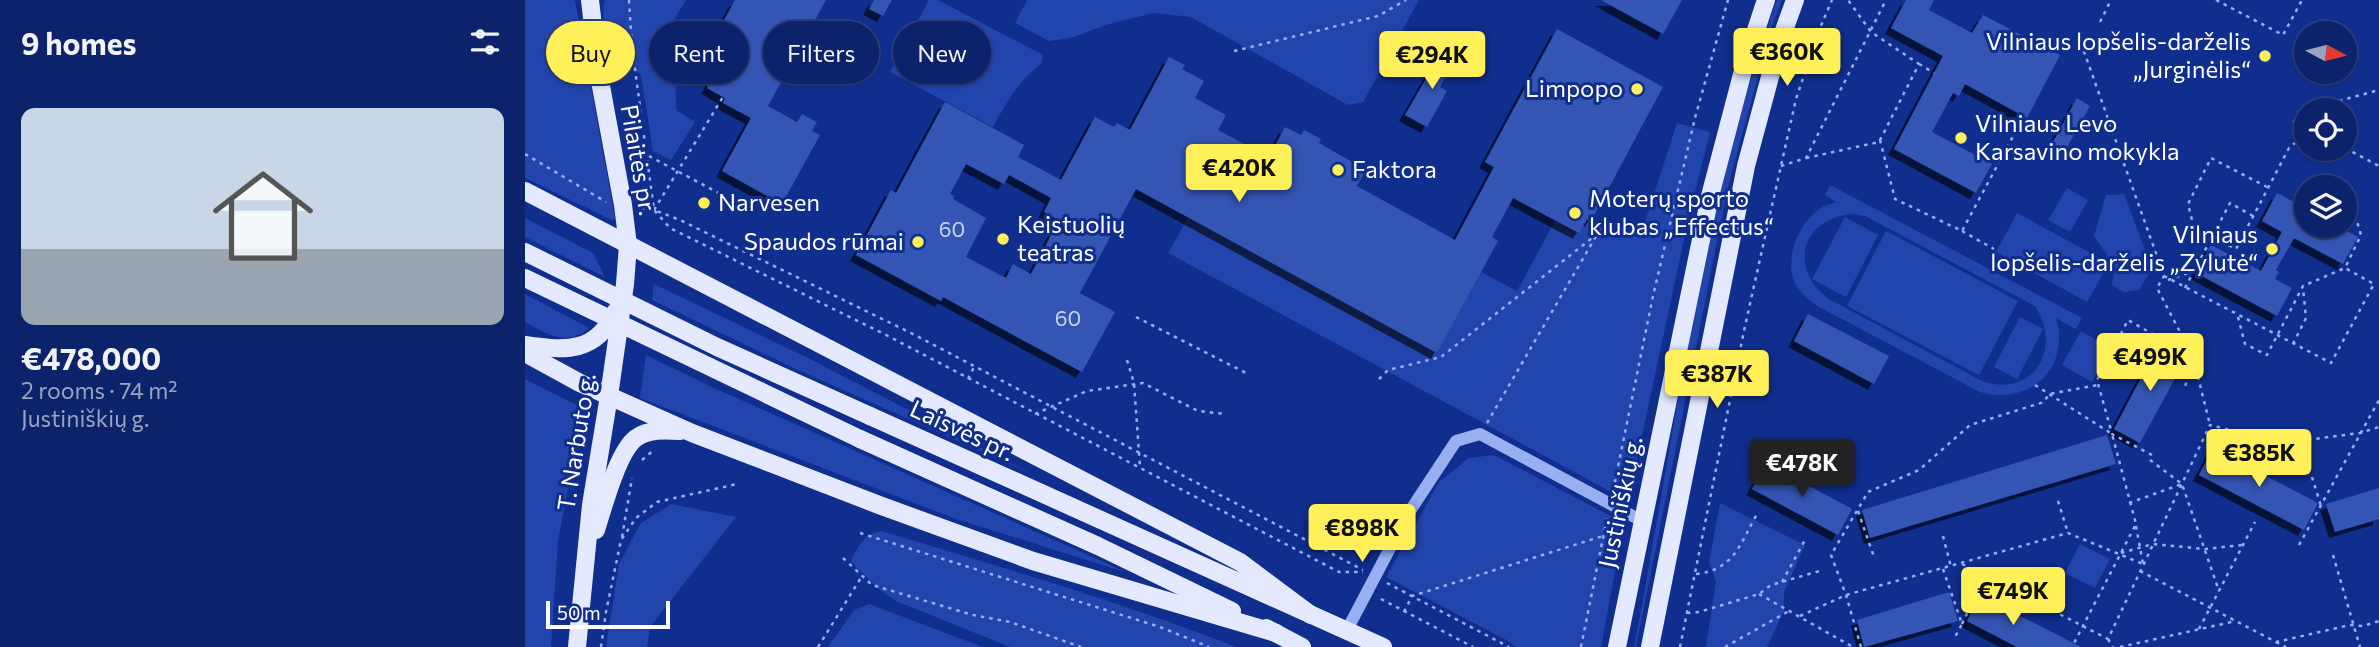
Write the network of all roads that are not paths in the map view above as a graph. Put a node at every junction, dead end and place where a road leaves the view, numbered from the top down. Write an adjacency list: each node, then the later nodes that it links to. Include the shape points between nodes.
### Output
1 (1766, 0): 13 (main road, Justiniškių g., via 1710,196)
2 (1795, 0): 22 (main road, via 1746,166)
3 (593, 4): 5 (main road, Pilaitės pr., via 598,70)
4 (529, 194): 5 (main road)
5 (628, 245): 8 (main road, T. Narbuto g.); 15 (main road, via 1240,562)
6 (525, 252): 15 (main road, Laisvės pr., bridge, via 717,347)
7 (525, 278): 17 (main road, Laisvės pr., bridge)
8 (624, 290): 9 (main road, via 607,330 596,339 582,346); 11 (main road, T. Narbuto g.)
9 (525, 345)
10 (525, 353): 11 (main road, Laisvės pr.)
11 (609, 396): 12 (main road, Laisvės pr.); 14 (main road, T. Narbuto g.)
12 (692, 433): 14 (main road, via 650,432 631,444 622,457); 17 (main road, Laisvės pr., via 1033,561)
13 (1642, 521): 16 (street, via 1481,435 1456,441 1370,574); 21 (main road, Justiniškių g.)
14 (586, 564): 18 (main road, T. Narbuto g.)
15 (1311, 615): 16 (main road, Laisvės pr.)
16 (1347, 630): 20 (main road, Laisvės pr.)
17 (1276, 633): 19 (main road, Laisvės pr.)
18 (577, 647)
19 (1302, 647)
20 (1383, 647)
21 (1617, 647)
22 (1650, 647)

